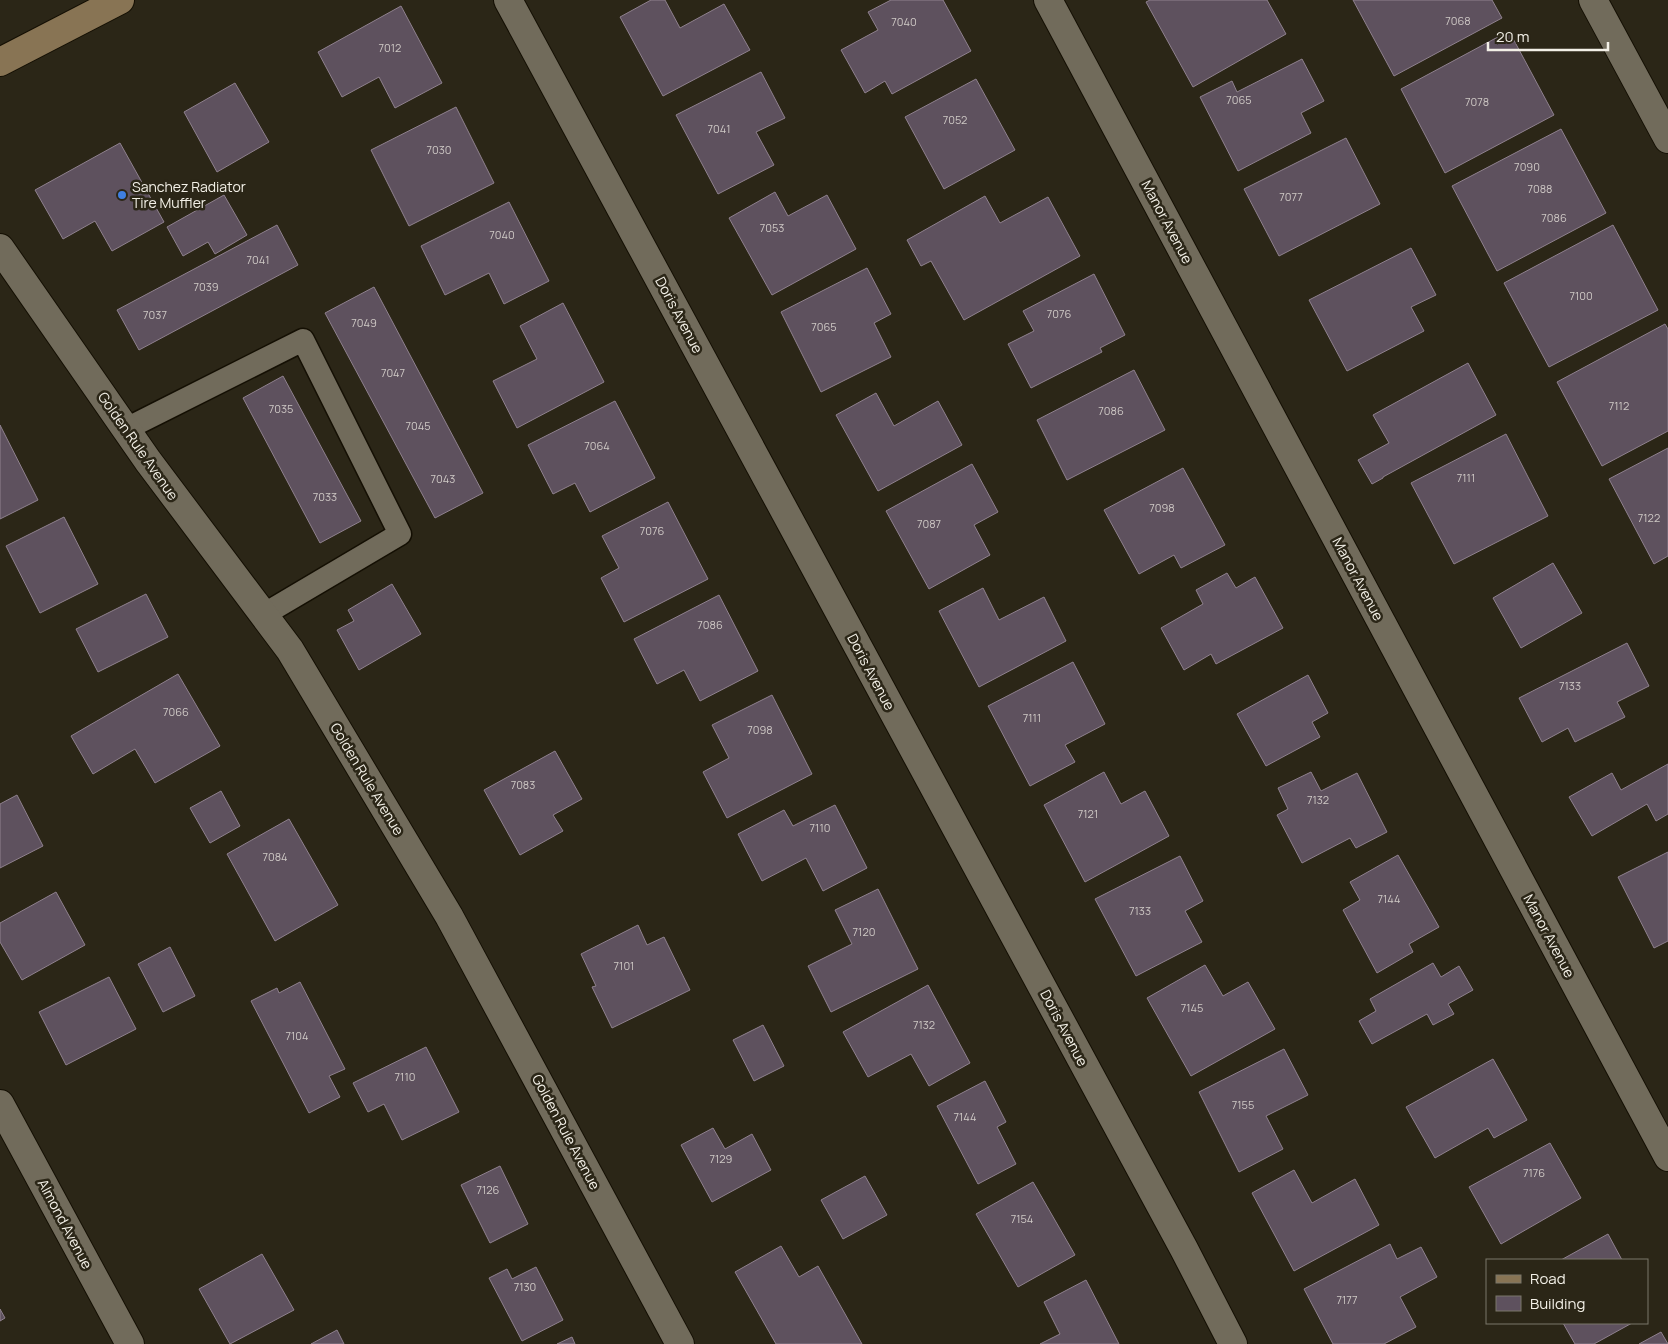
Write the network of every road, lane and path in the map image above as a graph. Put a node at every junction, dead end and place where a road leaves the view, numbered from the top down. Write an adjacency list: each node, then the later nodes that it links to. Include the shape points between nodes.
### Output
1 (120, 0): 5 (main road)
2 (508, 0): 14 (street, Doris Avenue)
3 (1048, 0): 11 (street, Manor Avenue)
4 (1593, 0): 6 (street)
5 (0, 62)
6 (1668, 139)
7 (0, 248): 8 (street, Golden Rule Avenue)
8 (126, 430): 9 (street, Golden Rule Avenue); 9 (lane, via 302,340 400,534)
9 (262, 615): 13 (street, Golden Rule Avenue, via 290,650 449,916)
10 (0, 1104): 12 (street, Almond Avenue)
11 (1668, 1157)
12 (130, 1344)
13 (680, 1344)
14 (1233, 1344)

